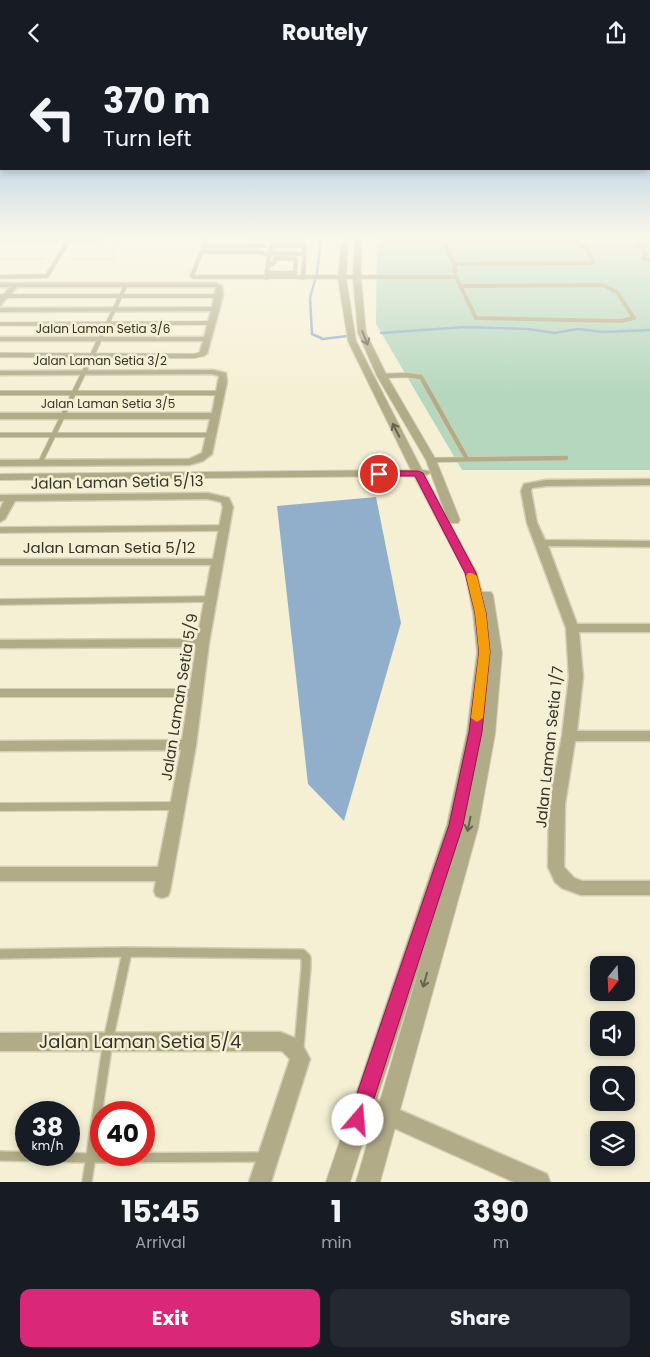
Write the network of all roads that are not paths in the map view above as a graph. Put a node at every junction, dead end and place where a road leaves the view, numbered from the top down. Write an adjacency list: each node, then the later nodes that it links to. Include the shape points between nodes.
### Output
1 (124, 290): 8 (lane)
2 (220, 290): 9 (street)
3 (344, 290): 39 (street, one-way to 3, via 352,341)
4 (358, 290): 25 (street, one-way to 25, via 362,333)
5 (463, 290): 6 (lane, via 478,319 620,321 634,318)
6 (612, 290)
7 (4, 296): 8 (lane); 10 (street)
8 (121, 296): 9 (lane); 11 (lane)
9 (219, 296): 12 (street)
10 (0, 304)
11 (114, 309): 12 (street); 13 (street); 15 (lane)
12 (215, 309): 16 (street)
13 (0, 310)
14 (0, 323): 15 (lane)
15 (107, 323): 16 (lane); 18 (lane)
16 (212, 323): 19 (street)
17 (0, 339): 18 (street, Jalan Laman Setia 3/6)
18 (99, 339): 19 (street, Jalan Laman Setia 3/6); 22 (lane)
19 (207, 339): 20 (street)
20 (204, 353): 22 (lane, via 194,356)
21 (0, 355): 22 (lane)
22 (92, 355): 24 (lane)
23 (0, 373): 24 (street, Jalan Laman Setia 3/2)
24 (84, 373): 27 (lane); 28 (street, Jalan Laman Setia 3/2, via 200,372 223,375)
25 (382, 376): 36 (lane, via 422,377); 39 (street)
26 (0, 393): 27 (lane)
27 (72, 393): 28 (lane); 29 (lane)
28 (221, 393): 31 (street)
29 (63, 415): 30 (street, Jalan Laman Setia 3/5); 31 (street, Jalan Laman Setia 3/5); 33 (lane)
30 (0, 416)
31 (215, 416): 34 (street)
32 (0, 435): 33 (lane)
33 (54, 435): 34 (lane); 38 (lane)
34 (211, 435): 38 (street, via 207,454 190,462)
35 (566, 458): 36 (lane)
36 (468, 459): 39 (lane)
37 (0, 463): 38 (street)
38 (40, 463)
39 (428, 469): 40 (street); 44 (street); 78 (street, one-way to 78, via 480,572 495,653 487,734 469,828)
40 (360, 474): 41 (street); 44 (street, via 406,481)
41 (0, 477)
42 (650, 482): 49 (street, Jalan Laman Setia 1/7, via 528,486 526,491 532,523)
43 (5, 498): 45 (street, Jalan Laman Setia 5/13, via 208,495 225,500); 46 (street)
44 (433, 499): 77 (street, via 471,573 480,613 484,652 475,732 456,825)
45 (228, 507): 47 (street, Jalan Laman Setia 5/9)
46 (0, 519)
47 (224, 528): 48 (lane); 52 (street, Jalan Laman Setia 5/9)
48 (0, 530)
49 (541, 543): 50 (street); 55 (street, Jalan Laman Setia 1/7)
50 (650, 544)
51 (0, 562): 52 (street, Jalan Laman Setia 5/12)
52 (218, 562): 53 (street, Jalan Laman Setia 5/9)
53 (212, 599): 54 (lane); 57 (street, Jalan Laman Setia 5/9)
54 (0, 602)
55 (572, 628): 56 (street); 61 (street, Jalan Laman Setia 1/7, via 576,677)
56 (650, 628)
57 (203, 643): 58 (street); 60 (street, Jalan Laman Setia 5/9)
58 (0, 644)
59 (0, 693): 60 (lane)
60 (196, 693): 63 (street, Jalan Laman Setia 5/9)
61 (569, 736): 62 (street); 69 (street, Jalan Laman Setia 1/7, via 557,804 555,858 561,877 581,888)
62 (650, 736)
63 (189, 745): 64 (street); 65 (street, Jalan Laman Setia 5/9)
64 (0, 746)
65 (178, 806): 66 (lane); 68 (street, Jalan Laman Setia 5/9)
66 (0, 807)
67 (0, 874): 68 (street)
68 (165, 874): 70 (street, Jalan Laman Setia 5/9)
69 (650, 889)
70 (162, 891)
71 (127, 952): 72 (lane); 73 (lane); 75 (lane, via 302,954 306,958 306,968)
72 (0, 954)
73 (108, 1041): 74 (street, Jalan Laman Setia 5/4); 75 (street, Jalan Laman Setia 5/4, via 280,1041 290,1043); 76 (lane)
74 (0, 1042)
75 (298, 1053): 80 (street, via 300,1059)
76 (99, 1101)
77 (362, 1104): 78 (street); 86 (street)
78 (386, 1116): 87 (street); 88 (street)
79 (0, 1156): 81 (lane)
80 (269, 1157): 82 (lane); 85 (street)
81 (90, 1158)
82 (155, 1158)
83 (90, 1164): 84 (lane)
84 (87, 1182)
85 (260, 1182)
86 (338, 1182)
87 (368, 1182)
88 (539, 1182)

